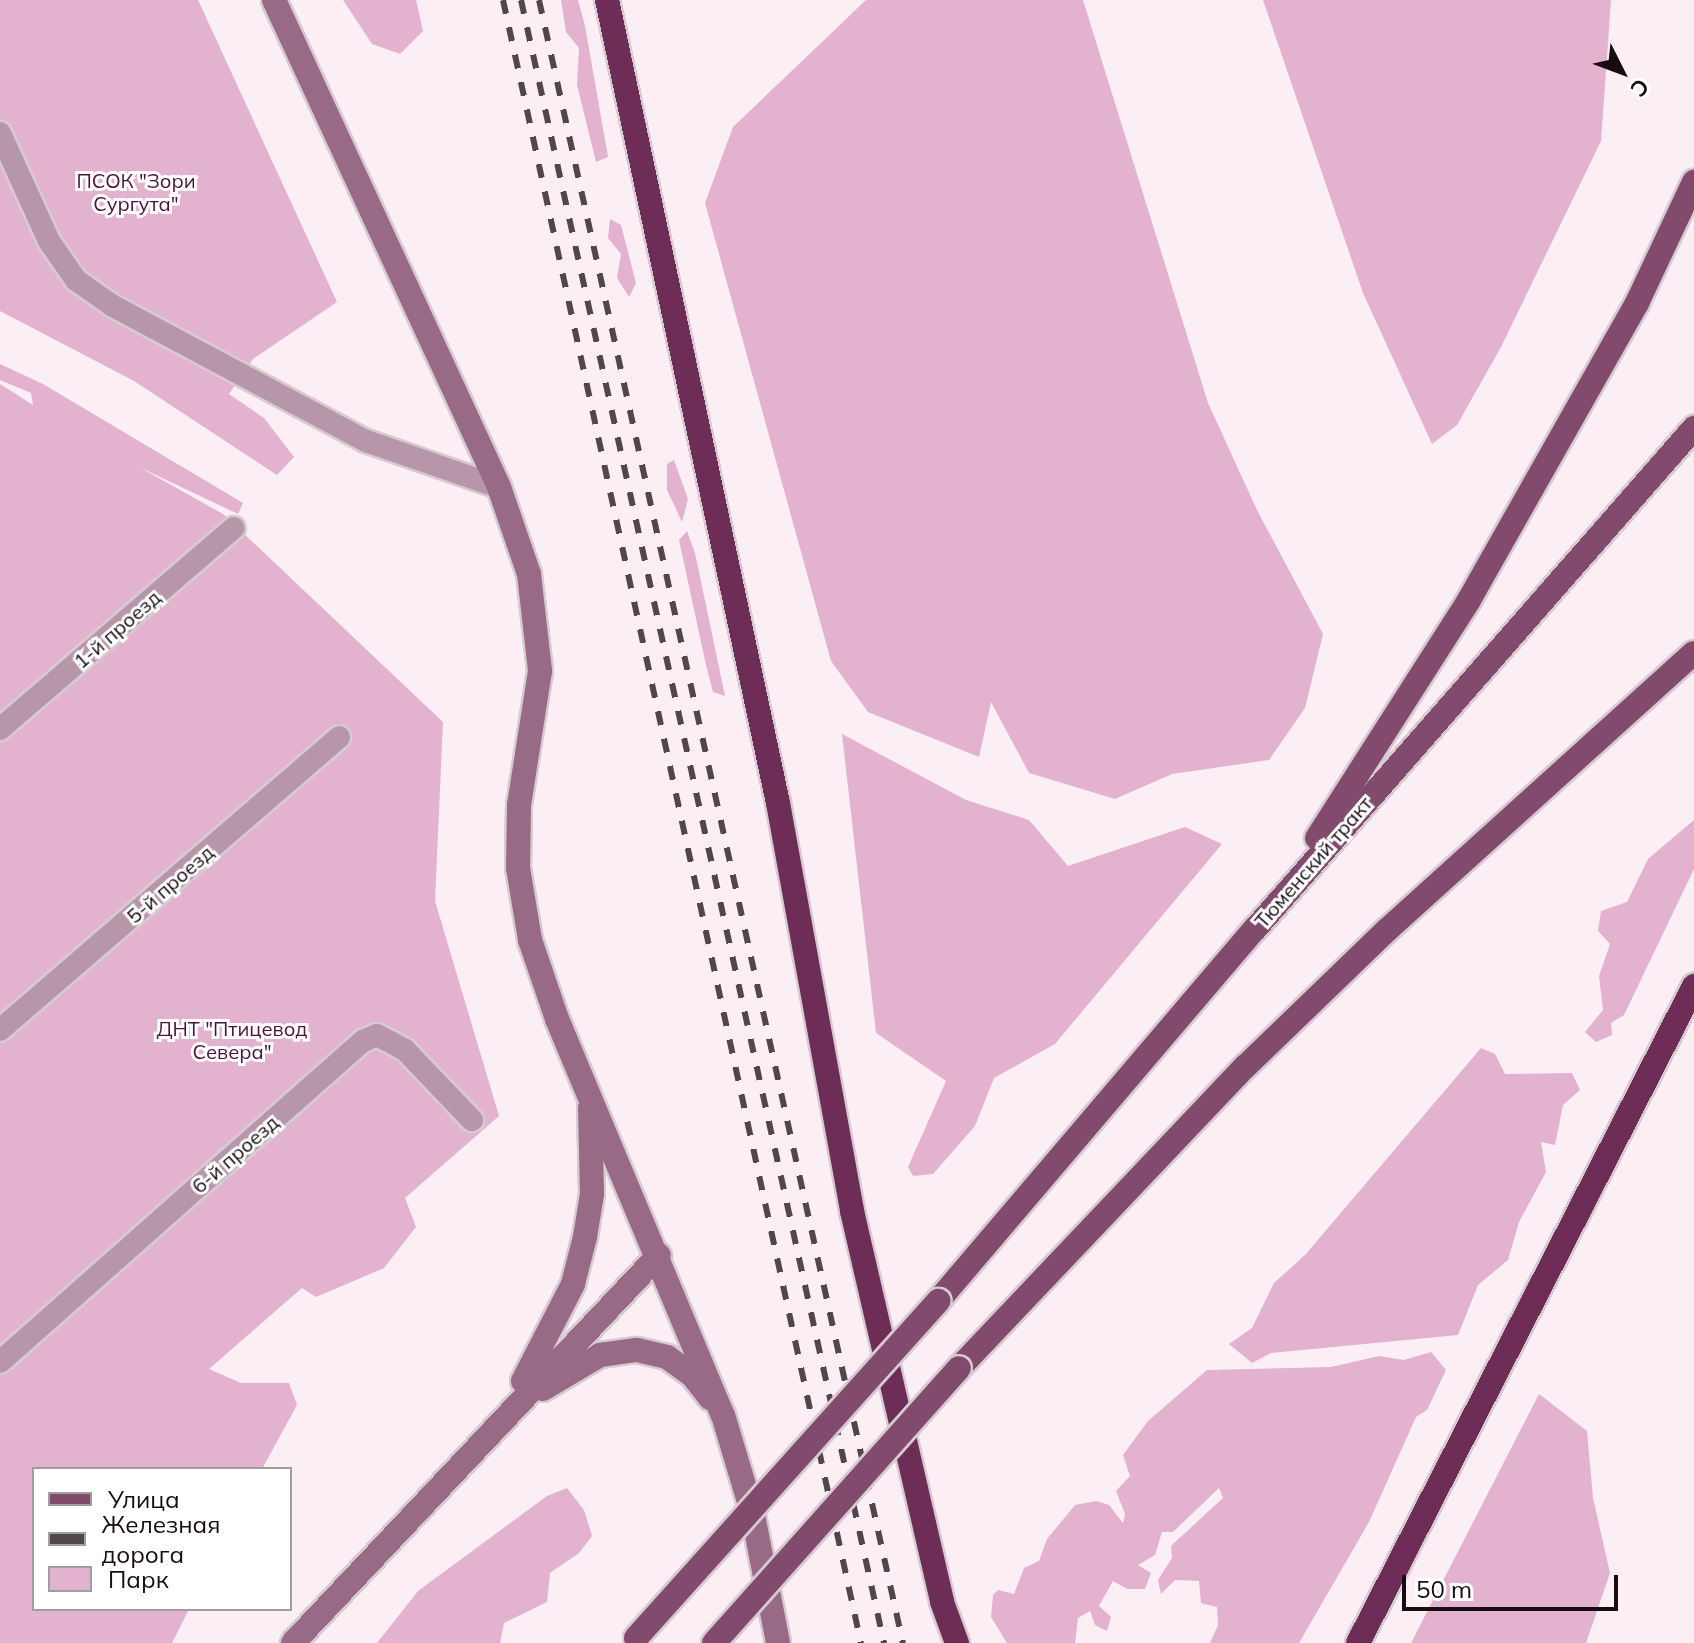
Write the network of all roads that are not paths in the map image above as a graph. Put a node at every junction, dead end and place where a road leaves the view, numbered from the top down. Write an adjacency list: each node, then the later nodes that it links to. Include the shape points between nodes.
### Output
1 (274, 0): 6 (main road)
2 (607, 0): 24 (highway, via 778,803 852,1211 942,1602)
3 (0, 133): 6 (street, via 49,241 76,280 113,306 352,434 409,460)
4 (1694, 182): 11 (main road, via 1637,303 1469,600)
5 (1694, 428): 11 (main road, Тюменский тракт)
6 (499, 487): 14 (main road, via 529,574 540,671 519,805 523,907 542,980)
7 (234, 528): 9 (street, 1-й проезд)
8 (1694, 651): 22 (main road, bridge, via 1387,930 1257,1056 959,1368)
9 (0, 729)
10 (339, 737): 13 (street, 5-й проезд)
11 (1256, 928): 20 (main road, Тюменский тракт, bridge, via 938,1301)
12 (1694, 986): 25 (highway)
13 (0, 1030)
14 (589, 1091): 16 (main road); 19 (main road, via 592,1194 573,1284 535,1362)
15 (472, 1120): 17 (street, 6-й проезд, via 405,1050 377,1035 363,1041)
16 (659, 1255): 18 (main road); 19 (main road)
17 (0, 1362)
18 (723, 1415): 19 (main road, via 693,1376 667,1357 637,1350 600,1355 561,1375); 23 (main road, via 753,1515)
19 (491, 1430): 21 (main road)
20 (633, 1640)
21 (293, 1643)
22 (714, 1643)
23 (778, 1643)
24 (957, 1643)
25 (1358, 1643)

